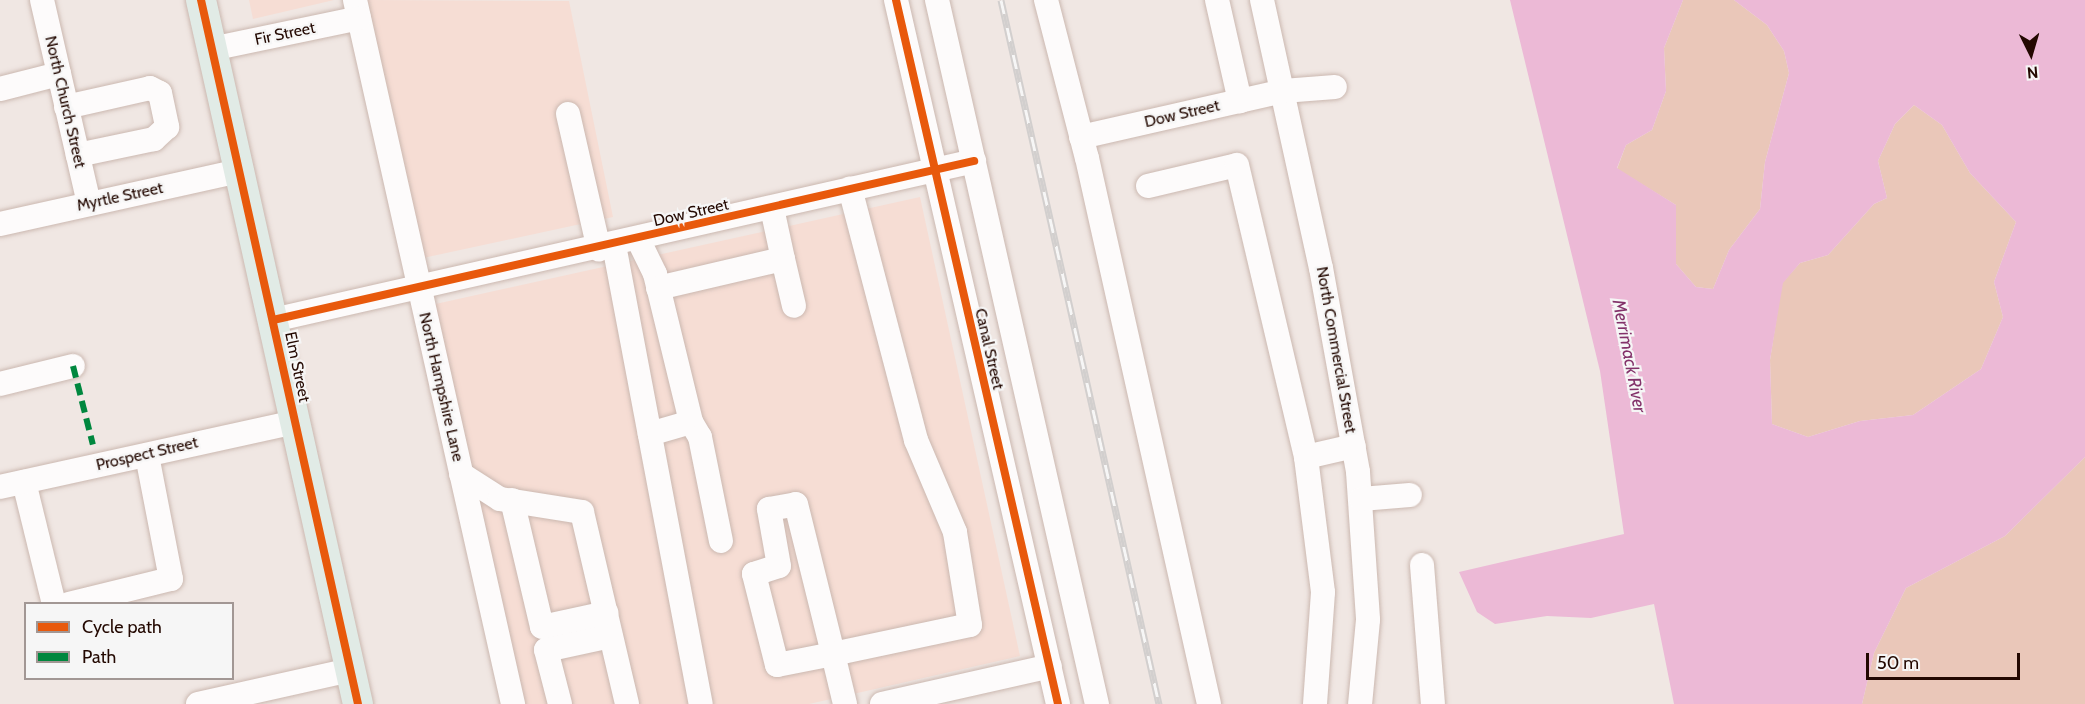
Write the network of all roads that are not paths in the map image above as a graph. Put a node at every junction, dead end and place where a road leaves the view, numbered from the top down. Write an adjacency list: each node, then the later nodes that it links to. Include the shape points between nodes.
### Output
1 (42, 0): 10 (street, North Church Street)
2 (201, 0): 9 (main road, Elm Street)
3 (896, 0): 20 (street, Canal Street)
4 (937, 0): 19 (street, Canal Street)
5 (1046, 0): 17 (street)
6 (1217, 0): 14 (street)
7 (1262, 0): 13 (street, North Commercial Street)
8 (357, 9): 9 (street, Fir Street); 31 (street, North Hampshire Lane)
9 (211, 49): 21 (main road, Elm Street)
10 (59, 74): 12 (street); 15 (street, North Church Street)
11 (1335, 87): 13 (street, Dow Street)
12 (0, 89)
13 (1283, 91): 14 (street, Dow Street); 39 (street, North Commercial Street)
14 (1240, 101): 17 (street, Dow Street)
15 (66, 107): 18 (street, North Church Street); 18 (street, via 150,88 160,93 167,128 154,139)
16 (568, 114): 28 (street)
17 (1081, 137): 66 (street)
18 (78, 155): 24 (street, North Church Street)
19 (974, 161): 20 (street, Dow Street); 65 (street, Canal Street)
20 (933, 170): 23 (street, Dow Street); 54 (street, Canal Street)
21 (240, 171): 24 (street, Myrtle Street); 33 (main road, Elm Street)
22 (1148, 186): 41 (street, via 1237,165)
23 (850, 189): 25 (street, Dow Street); 53 (street, via 916,440 955,531 970,625)
24 (89, 204): 26 (street, Myrtle Street)
25 (772, 208): 27 (street, Dow Street); 29 (street)
26 (0, 224)
27 (638, 239): 28 (street, Dow Street); 30 (street)
28 (606, 247): 31 (street, Dow Street); 38 (street, via 620,276)
29 (783, 259): 30 (street); 32 (street)
30 (656, 281): 37 (street)
31 (419, 288): 33 (street, Dow Street); 42 (street, North Hampshire Lane)
32 (794, 306)
33 (273, 320): 36 (main road, Elm Street)
34 (73, 366): 35 (street)
35 (0, 384)
36 (295, 422): 40 (street, Prospect Street); 55 (main road, Elm Street)
37 (691, 422): 38 (street); 48 (street, via 700,437)
38 (650, 434): 61 (street)
39 (1354, 446): 41 (street); 46 (street, North Commercial Street)
40 (147, 455): 43 (street, Prospect Street); 51 (street, via 171,579)
41 (1306, 457): 67 (street, via 1323,592)
42 (461, 474): 47 (street, via 500,499); 58 (street, North Hampshire Lane)
43 (24, 482): 44 (street, Prospect Street); 50 (street)
44 (0, 487)
45 (1410, 495): 46 (street)
46 (1361, 499): 68 (street, North Commercial Street, via 1368,620)
47 (512, 500): 52 (street, via 582,512); 52 (street, via 542,627)
48 (721, 541)
49 (1422, 565): 69 (street)
50 (54, 602)
51 (73, 602)
52 (609, 625): 59 (street, via 546,650); 60 (street)
53 (833, 654): 53 (street, via 777,665 754,574 779,566 769,509 796,504); 62 (street)
54 (1050, 666): 63 (street); 64 (street, Canal Street)
55 (350, 669): 56 (street); 57 (main road, Elm Street)
56 (202, 704)
57 (358, 704)
58 (513, 704)
59 (560, 704)
60 (627, 704)
61 (701, 704)
62 (844, 704)
63 (882, 704)
64 (1058, 704)
65 (1097, 704)
66 (1209, 704)
67 (1315, 704)
68 (1360, 704)
69 (1433, 704)

